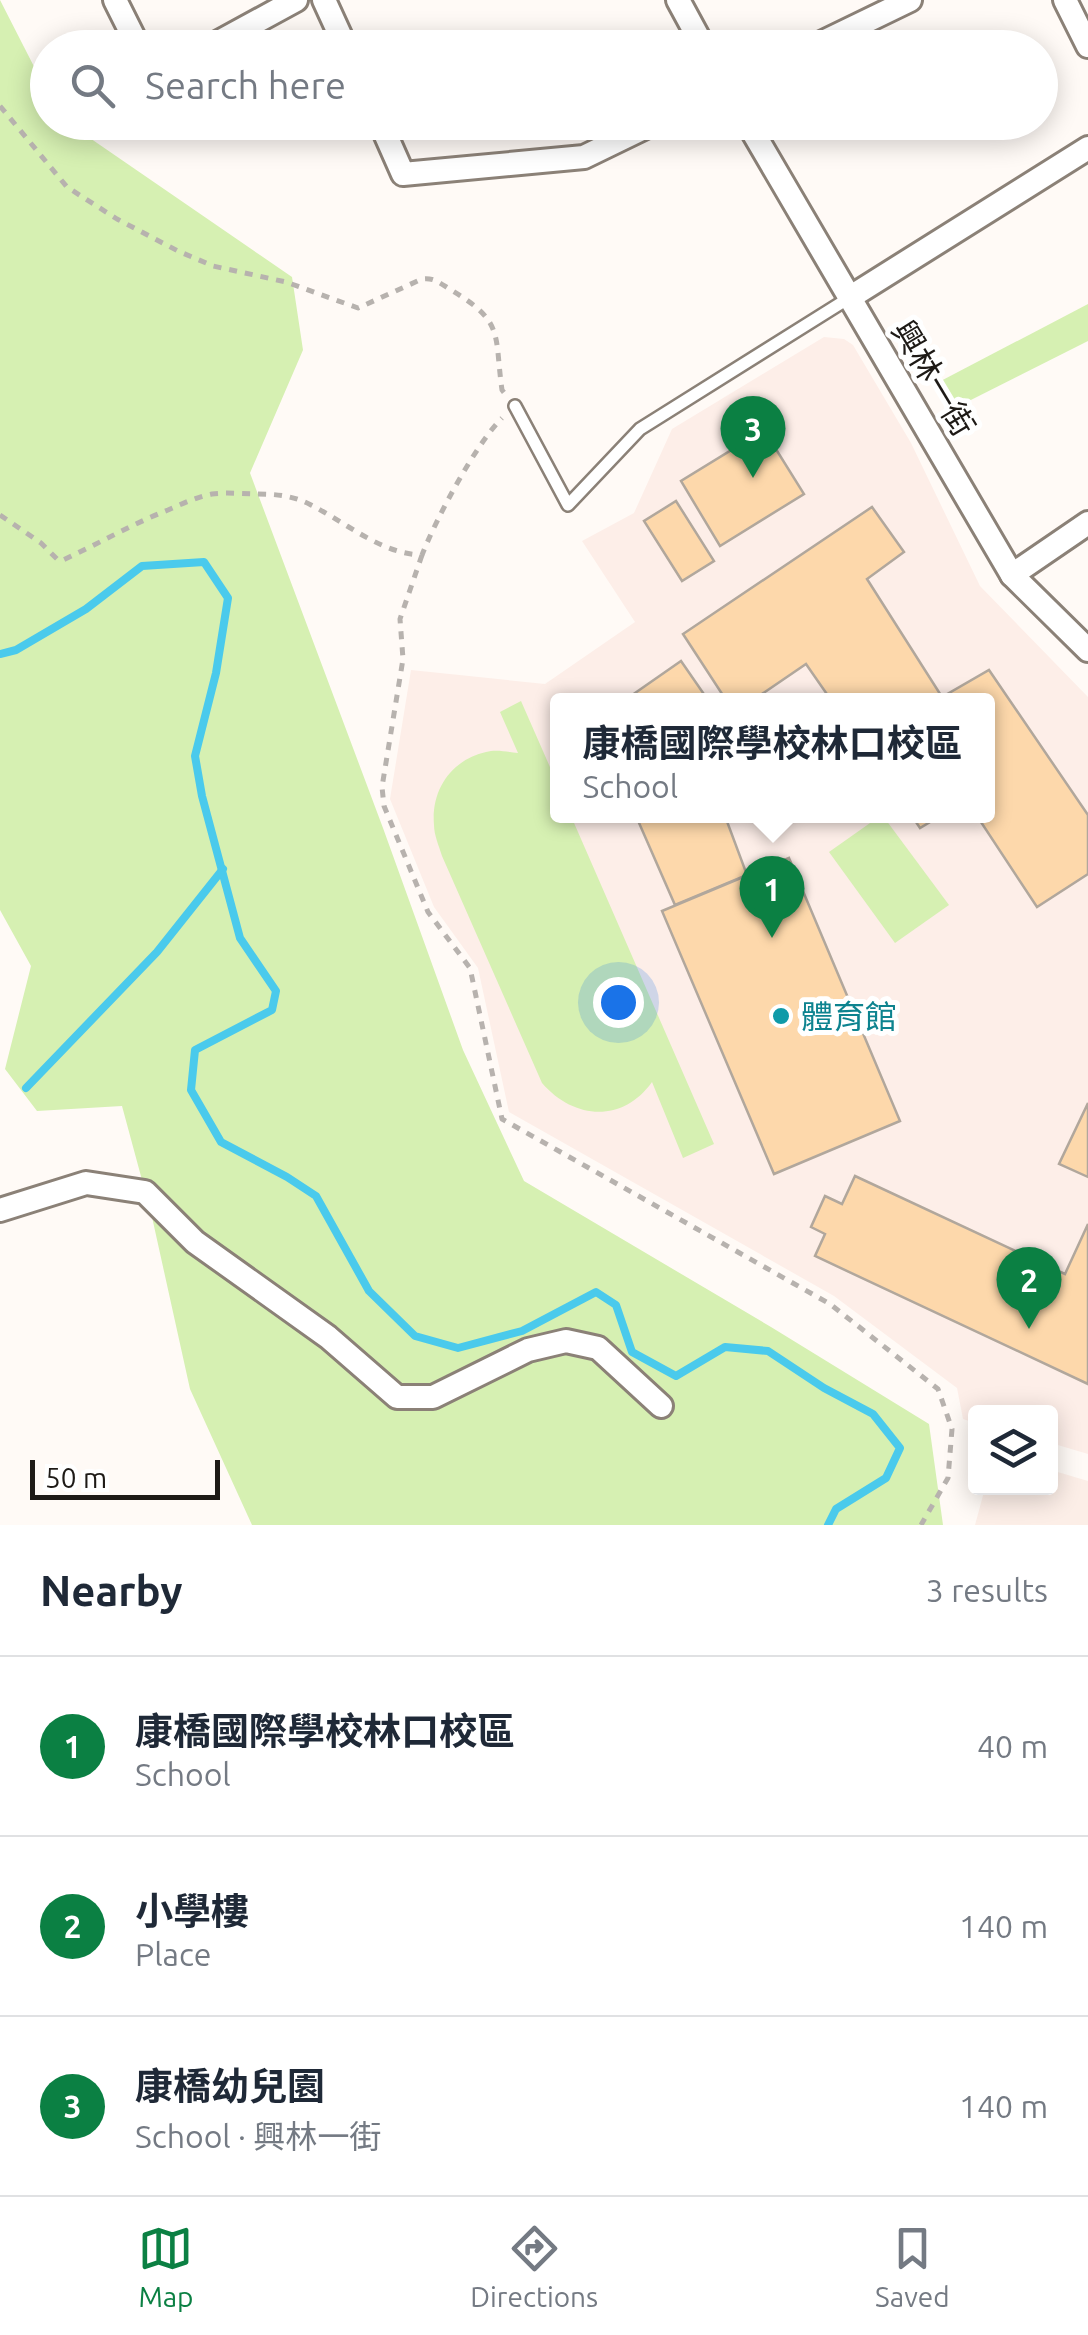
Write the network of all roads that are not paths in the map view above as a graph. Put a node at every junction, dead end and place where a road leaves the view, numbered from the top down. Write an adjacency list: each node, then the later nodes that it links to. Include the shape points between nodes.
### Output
1 (115, 0): 7 (street)
2 (296, 0): 8 (street)
3 (324, 0): 9 (street)
4 (678, 0): 10 (street)
5 (910, 0): 11 (street)
6 (1064, 0): 12 (street)
7 (131, 30)
8 (241, 30)
9 (338, 30)
10 (694, 30)
11 (848, 30)
12 (1088, 46)
13 (388, 140): 14 (street, via 403,174 584,158)
14 (620, 140)
15 (757, 140): 17 (street, 興林一街)
16 (1088, 148): 17 (street)
17 (849, 298): 18 (lane, via 640,429 568,505); 20 (street, 興林一街)
18 (515, 406)
19 (1088, 523): 20 (street)
20 (1012, 575): 21 (street, 興林一街)
21 (1088, 650)
22 (0, 1210): 23 (street, via 86,1183 145,1192 196,1242 328,1337 397,1397 433,1397 528,1350 566,1341 598,1348)
23 (661, 1406)

